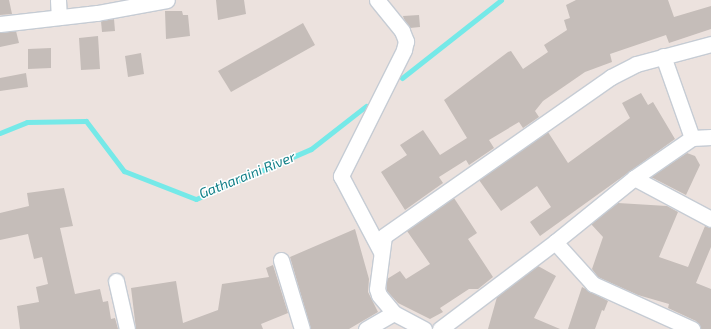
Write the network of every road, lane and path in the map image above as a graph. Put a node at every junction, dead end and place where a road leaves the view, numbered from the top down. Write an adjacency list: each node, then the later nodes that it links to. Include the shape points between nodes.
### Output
1 (58, 0): 4 (street)
2 (167, 0): 4 (street)
3 (377, 0): 13 (street, via 402,31 406,40 404,50 342,176)
4 (59, 18): 5 (street)
5 (0, 24)
6 (711, 44): 7 (street)
7 (663, 56): 9 (street); 13 (street, via 636,64 611,77 384,236)
8 (711, 137): 9 (street)
9 (692, 138): 10 (street)
10 (634, 178): 11 (street); 12 (street)
11 (710, 214)
12 (555, 242): 21 (street); 22 (street, via 592,284)
13 (381, 252): 16 (street, via 377,288)
14 (281, 260): 18 (street)
15 (116, 281): 17 (street)
16 (394, 313): 19 (street); 20 (street)
17 (127, 329)
18 (302, 329)
19 (366, 329)
20 (424, 329)
21 (442, 329)
22 (692, 329)

